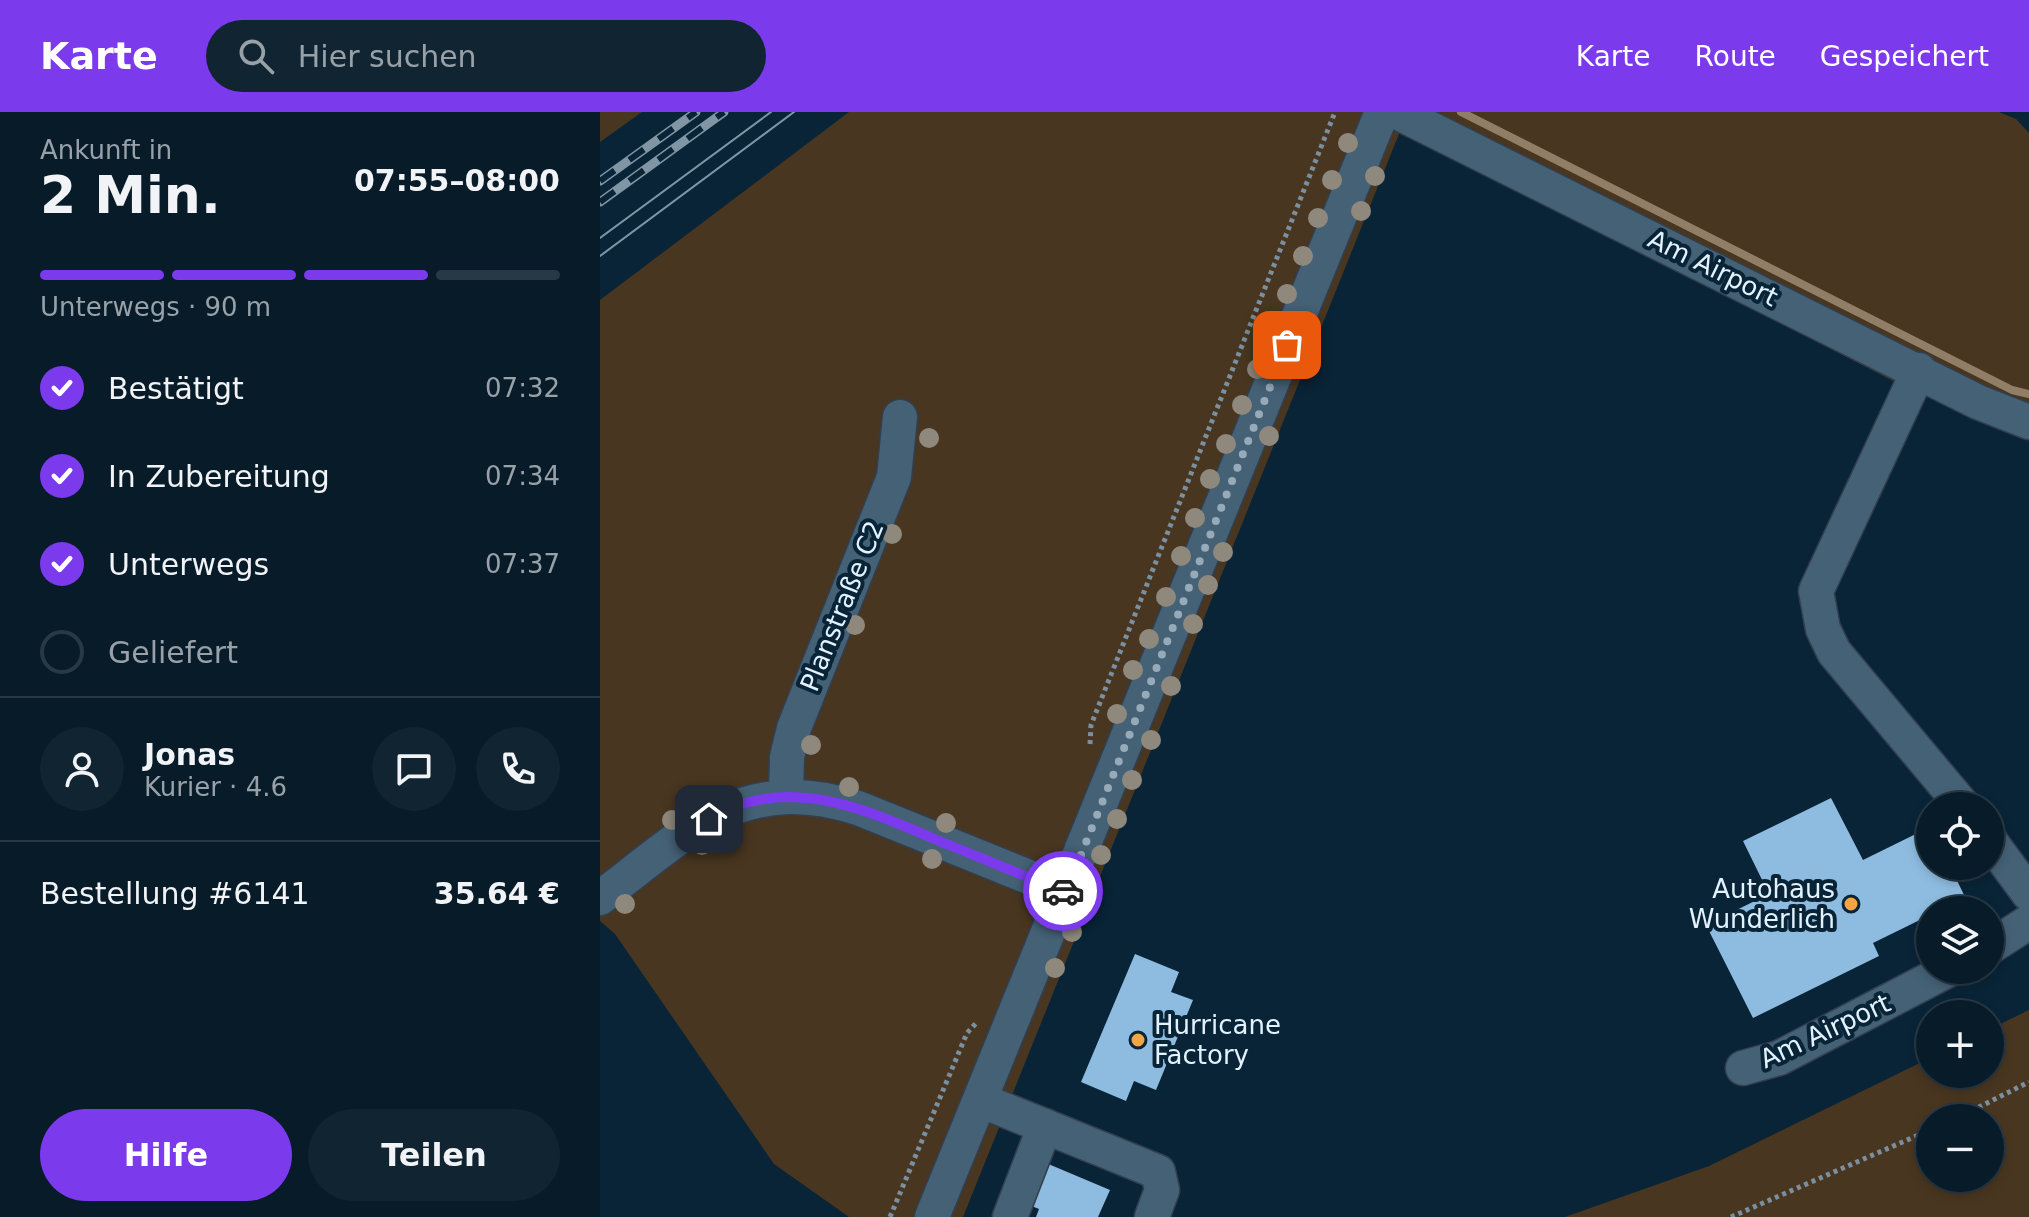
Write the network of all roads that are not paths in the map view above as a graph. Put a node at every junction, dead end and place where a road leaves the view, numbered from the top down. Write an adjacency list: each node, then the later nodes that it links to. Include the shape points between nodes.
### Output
1 (1382, 112): 9 (street)
2 (1397, 112): 3 (street, Am Airport)
3 (1919, 370): 5 (street, Am Airport); 6 (street, via 1816,591 1823,629 1834,652)
4 (900, 417): 7 (street, Planstraße C2, via 894,477 794,728)
5 (2029, 422)
6 (1951, 792)
7 (786, 795): 9 (street, via 833,799); 11 (street, via 726,809)
8 (2004, 860): 10 (street)
9 (1066, 892): 16 (street)
10 (2029, 894)
11 (600, 898)
12 (2029, 922): 13 (street)
13 (2004, 938)
14 (1921, 984): 15 (street, Am Airport, via 1779,1058)
15 (1743, 1068)
16 (980, 1100): 17 (street); 18 (street)
17 (1045, 1126): 19 (street); 20 (street, via 1158,1172 1162,1190)
18 (932, 1217)
19 (1010, 1217)
20 (1152, 1217)

